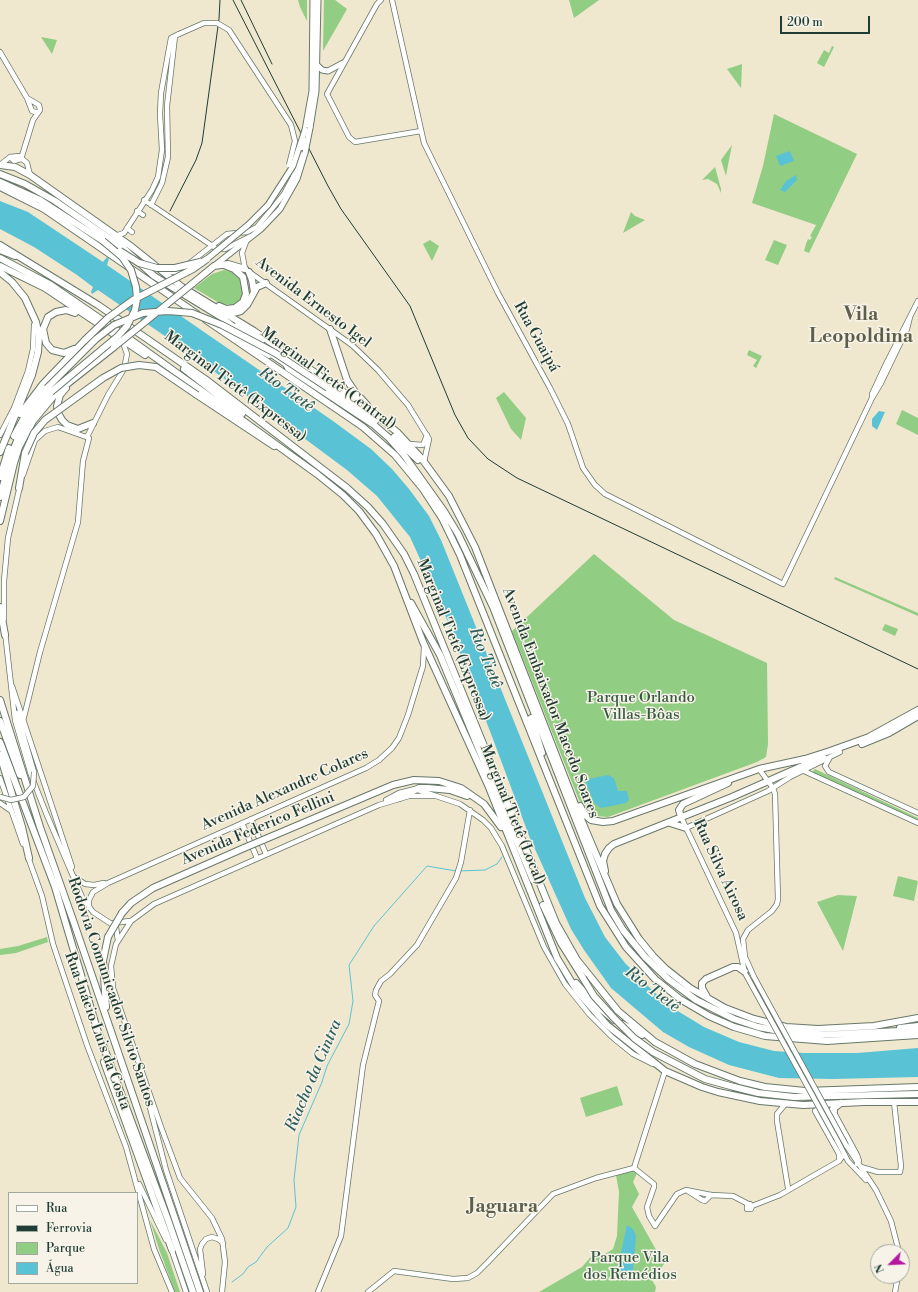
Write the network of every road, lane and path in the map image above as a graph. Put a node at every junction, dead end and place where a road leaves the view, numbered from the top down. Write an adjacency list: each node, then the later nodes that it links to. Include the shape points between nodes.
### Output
1 (313, 0): 10 (main road)
2 (318, 0): 9 (main road)
3 (382, 0): 5 (main road)
4 (392, 0): 17 (main road, Rua Guaipá)
5 (378, 2): 8 (main road)
6 (175, 36): 11 (main road); 12 (main road); 26 (main road, bridge, via 204,23 223,26 234,36 293,130 294,149)
7 (0, 52): 13 (main road)
8 (343, 63): 9 (main road, via 328,71); 17 (main road, via 327,94 349,138 355,142)
9 (318, 66): 10 (main road)
10 (314, 91): 16 (main road); 16 (main road)
11 (161, 100): 12 (main road); 28 (main road, via 160,170 156,184)
12 (167, 100): 30 (main road, via 168,158 162,183)
13 (33, 107): 14 (main road, via 33,112); 14 (main road, via 40,108); 15 (main road)
14 (38, 113): 15 (main road)
15 (33, 120): 19 (main road)
16 (307, 129): 18 (main road, bridge); 26 (main road, bridge, via 298,156)
17 (420, 131): 59 (main road, Rua Guaipá, via 498,293 568,424 583,468 592,483 611,497 783,584 872,398 880,375)
18 (304, 151): 36 (main road, via 294,177 279,200 257,227); 37 (main road, via 297,179 286,200 271,220)
19 (21, 157): 20 (main road, via 16,161 10,157); 23 (main road, via 29,167)
20 (0, 165): 21 (highway)
21 (9, 167): 23 (highway); 29 (highway, via 33,182)
22 (0, 174): 29 (highway, via 25,184)
23 (30, 175): 38 (highway)
24 (0, 178): 32 (highway, via 33,193)
25 (0, 182): 32 (highway, via 26,193)
26 (284, 182): 49 (main road, bridge, via 268,205)
27 (0, 187): 63 (highway, via 44,209)
28 (144, 200): 30 (main road); 31 (main road)
29 (55, 201): 61 (highway, Marginal Tietê (Central), via 123,248 154,276)
30 (151, 205): 43 (main road)
31 (138, 211): 33 (main road); 34 (main road)
32 (64, 215): 39 (highway)
33 (143, 215)
34 (127, 228): 35 (main road); 38 (main road, via 122,235)
35 (132, 232)
36 (240, 233): 42 (main road); 43 (main road, via 227,234)
37 (254, 235): 40 (main road); 42 (main road)
38 (115, 236): 45 (highway)
39 (103, 241): 49 (highway, bridge, via 151,267 175,268); 71 (highway, bridge, via 122,257 131,270 136,287 135,310 127,326 118,336)
40 (246, 242): 52 (main road); 53 (main road, Avenida Ernesto Igel, via 242,253)
41 (0, 245): 47 (highway, Marginal Tietê (Expressa))
42 (232, 245): 43 (main road, via 222,249)
43 (212, 246): 45 (main road, via 176,273 168,271)
44 (0, 250): 47 (highway)
45 (136, 251): 58 (highway)
46 (0, 255): 55 (highway)
47 (19, 256): 67 (highway, Marginal Tietê (Expressa))
48 (0, 258): 55 (highway)
49 (207, 259): 66 (highway, bridge, via 133,300 108,318)
50 (224, 265): 52 (highway); 53 (highway, via 232,265); 58 (highway, via 243,277 247,289 243,302 235,308 226,309)
51 (0, 266): 62 (highway, via 45,288)
52 (214, 266): 69 (highway, bridge)
53 (247, 271): 56 (main road, Avenida Ernesto Igel); 57 (highway)
54 (0, 272): 60 (highway, via 22,293)
55 (32, 274): 70 (highway)
56 (266, 283): 57 (highway); 64 (main road, Avenida Ernesto Igel)
57 (254, 292): 61 (highway, via 241,311)
58 (195, 295): 61 (highway, Avenida Embaixador Macedo Soares)
59 (918, 301)
60 (32, 311): 75 (highway, via 38,328 38,352 28,388); 76 (main road, via 35,332 31,360 19,397)
61 (222, 314): 68 (highway, Marginal Tietê (Central)); 73 (highway, Avenida Embaixador Macedo Soares, via 282,349)
62 (87, 318): 65 (highway); 66 (highway, via 70,310 61,310 52,314 44,325 46,343 56,352 64,353)
63 (215, 327): 68 (highway, via 222,327); 87 (highway, via 363,427 395,455)
64 (330, 328): 73 (highway, via 347,380); 77 (main road, Avenida Ernesto Igel, via 378,370 410,407)
65 (121, 338): 70 (highway); 74 (main road, via 127,354 124,369)
66 (83, 343): 75 (highway, via 43,384)
67 (156, 345): 78 (highway); 143 (highway, Marginal Tietê (Expressa), via 347,488 368,507 392,536 414,574)
68 (288, 368): 72 (highway, Marginal Tietê (Central))
69 (78, 374): 74 (highway, via 61,393 57,406 58,413 72,428 82,428); 91 (highway, via 44,406 25,434 14,463)
70 (179, 374): 78 (highway)
71 (49, 390): 81 (highway, bridge, via 96,338 109,328 136,315 168,311 192,313 275,353 377,422); 85 (highway, via 25,416 17,430); 88 (highway, via 20,433 10,456)
72 (327, 395): 87 (highway, via 390,443 411,468); 89 (highway, Marginal Tietê (Central), via 396,444)
73 (370, 410): 81 (highway, Avenida Embaixador Macedo Soares)
74 (93, 423): 79 (main road)
75 (10, 428): 83 (highway)
76 (0, 435)
77 (427, 435): 80 (main road, via 425,444); 84 (main road, via 430,445)
78 (266, 436): 82 (highway)
79 (88, 438): 86 (main road, via 58,427 45,431 35,440); 100 (main road, via 76,530)
80 (416, 445): 81 (main road); 84 (highway)
81 (408, 447): 84 (highway, Avenida Embaixador Macedo Soares); 89 (highway, via 442,502); 90 (highway)
82 (285, 450): 86 (highway, bridge, via 277,448 242,426 156,367 139,365 121,368 103,378 46,420 34,433 25,453); 92 (highway, Marginal Tietê (Local), via 332,485 359,511 384,547)
83 (0, 452)
84 (423, 461): 90 (highway, Avenida Embaixador Macedo Soares, via 444,488)
85 (0, 477)
86 (19, 488): 94 (main road, via 5,561)
87 (423, 489): 115 (highway, via 442,518 454,543)
88 (0, 497)
89 (444, 511): 97 (highway, Marginal Tietê (Central), via 458,534 493,607)
90 (458, 514): 97 (highway, Avenida Embaixador Macedo Soares, via 488,580)
91 (0, 521)
92 (403, 589): 95 (highway, Marginal Tietê (Local)); 119 (highway, via 440,655)
93 (0, 607): 94 (highway)
94 (5, 636): 96 (main road)
95 (424, 647): 132 (main road, Avenida Alexandre Colares, via 423,666 408,715 399,738 385,756 366,768); 138 (highway, Marginal Tietê (Local), via 488,785)
96 (10, 681): 98 (main road); 101 (main road)
97 (528, 692): 115 (highway, via 525,701); 116 (highway, Avenida Embaixador Macedo Soares); 147 (highway)
98 (12, 696): 122 (main road, bridge, via 34,772 33,786 30,792 19,799); 144 (main road, via 24,754 46,813)
99 (0, 700): 136 (highway, Rodovia Comunicador Silvio Santos)
100 (27, 703): 101 (main road); 105 (main road)
101 (19, 707): 105 (main road)
102 (918, 710): 107 (highway)
103 (918, 716): 107 (highway, via 883,735)
104 (0, 721): 136 (highway)
105 (24, 721): 144 (main road)
106 (0, 742): 165 (highway, Rodovia Comunicador Silvio Santos, via 55,887)
107 (840, 750): 109 (main road); 110 (highway); 114 (highway)
108 (0, 755): 141 (highway)
109 (831, 757): 111 (main road); 120 (main road, via 825,766 829,772)
110 (759, 769): 112 (highway); 114 (main road)
111 (804, 771): 117 (main road); 125 (main road)
112 (738, 777): 116 (highway, via 613,821 603,822 591,820 585,815); 131 (highway, via 683,804 679,810)
113 (0, 778): 127 (main road, Rua Inácio Luis da Costa)
114 (768, 781): 117 (main road); 131 (highway)
115 (551, 783): 159 (highway, via 600,906 626,947)
116 (568, 783): 145 (highway, Avenida Embaixador Macedo Soares)
117 (773, 788): 137 (main road); 152 (main road, via 776,798 777,904)
118 (416, 790): 121 (main road); 123 (highway); 126 (main road, via 399,793); 130 (highway, via 436,788 456,791)
119 (496, 793): 140 (highway); 148 (highway)
120 (878, 794): 125 (main road, via 880,800); 129 (main road)
121 (434, 796): 123 (main road); 128 (main road)
122 (0, 797)
123 (398, 798): 126 (main road)
124 (0, 803): 127 (main road)
125 (874, 803): 135 (main road)
126 (379, 805): 139 (main road)
127 (11, 810): 141 (main road, Rua Inácio Luis da Costa)
128 (470, 810): 171 (main road, via 491,828 502,846 544,947 565,984 612,1037 633,1054); 202 (main road, via 456,878 417,945 381,981 376,990 379,1001 363,1064 341,1236)
129 (918, 813)
130 (493, 814): 138 (highway, Avenida Federico Fellini); 167 (highway, Avenida Federico Fellini, bridge, via 469,793 451,784 414,780 393,785 153,888 131,903 122,913 108,936 103,953 105,1001)
131 (682, 818): 134 (highway); 137 (main road, Rua Silva Airosa)
132 (251, 819): 133 (main road, Avenida Alexandre Colares); 139 (main road)
133 (242, 823): 142 (main road); 146 (main road, Avenida Alexandre Colares)
134 (668, 823): 137 (highway); 145 (highway, via 609,848 604,861)
135 (918, 823)
136 (40, 827): 167 (highway, Rodovia Comunicador Silvio Santos)
137 (686, 828): 153 (main road, Rua Silva Airosa)
138 (509, 840): 140 (highway, Marginal Tietê (Local))
139 (266, 854): 142 (main road)
140 (516, 856): 157 (highway, Marginal Tietê (Local))
141 (29, 858): 187 (main road, Rua Inácio Luis da Costa, via 42,896 53,944 90,1052 114,1111)
142 (258, 858): 150 (main road, via 154,904)
143 (534, 872): 148 (highway); 170 (highway, Marginal Tietê (Expressa), via 556,923 584,969 618,1011 645,1034)
144 (74, 876): 146 (main road, Avenida Alexandre Colares, via 85,884); 149 (main road)
145 (607, 882): 156 (highway, Avenida Embaixador Macedo Soares, via 629,925)
146 (108, 883): 149 (main road, Avenida Alexandre Colares, via 93,892)
147 (604, 890): 156 (highway, via 632,936 644,951); 162 (highway, via 615,918 631,941 660,972)
148 (538, 891): 175 (highway, bridge, via 561,943 598,1001 634,1038 653,1052 700,1077 758,1093 794,1097)
149 (89, 908): 151 (main road)
150 (131, 921): 151 (main road); 154 (main road)
151 (110, 923): 154 (main road, via 117,930)
152 (748, 930): 153 (main road); 185 (main road, bridge, via 743,939 745,956 754,977)
153 (736, 933): 155 (main road, Rua Silva Airosa)
154 (118, 941): 173 (main road, via 112,959 112,983)
155 (739, 950): 158 (main road); 160 (main road)
156 (653, 956): 161 (highway, Avenida Embaixador Macedo Soares, via 682,983)
157 (557, 958): 170 (highway, via 572,979 607,1015 667,1051); 171 (highway, via 577,991 607,1025)
158 (738, 967): 160 (highway); 161 (highway, via 704,981 702,988)
159 (648, 971): 162 (highway, via 688,998); 169 (highway, via 672,993 709,1016 765,1036 841,1041)
160 (745, 972): 183 (main road, bridge)
161 (708, 999): 163 (highway, Avenida Embaixador Macedo Soares, via 754,1019 796,1028 828,1029 886,1025)
162 (696, 1000): 168 (highway, via 729,1017 771,1030 799,1034)
163 (916, 1018)
164 (918, 1026): 168 (highway)
165 (97, 1029): 194 (highway, via 98,1042 119,1107); 198 (highway, Rodovia Comunicador Silvio Santos)
166 (918, 1030): 168 (highway)
167 (111, 1032): 199 (highway, Rodovia Comunicador Silvio Santos)
168 (885, 1033)
169 (918, 1035)
170 (676, 1053): 174 (highway, Marginal Tietê (Expressa), via 711,1071 765,1087 821,1090)
171 (657, 1065): 172 (highway)
172 (665, 1071): 178 (highway, via 702,1088 760,1101); 186 (main road)
173 (143, 1074): 192 (main road, via 180,1178 217,1226); 195 (main road, via 166,1170)
174 (918, 1087)
175 (918, 1094)
176 (894, 1102): 177 (highway); 179 (highway); 185 (main road, via 900,1172 878,1172)
177 (918, 1102)
178 (786, 1103): 180 (highway); 188 (main road, via 778,1114 777,1121)
179 (841, 1103): 180 (highway); 182 (highway, via 834,1108)
180 (803, 1104): 181 (highway)
181 (815, 1111): 182 (main road, via 830,1106); 184 (main road, via 839,1154)
182 (834, 1112): 185 (main road, via 857,1156)
183 (844, 1154): 184 (main road); 190 (main road)
184 (839, 1161): 188 (main road)
185 (858, 1165): 190 (main road, via 866,1173)
186 (634, 1168): 189 (main road, via 654,1184 646,1207 655,1226 677,1194); 203 (main road, via 552,1194 488,1262 468,1278 454,1279 394,1271)
187 (135, 1177): 194 (main road); 196 (main road, Rua Inácio Luis da Costa, via 154,1249)
188 (788, 1188): 191 (main road, via 780,1195 748,1204 733,1196)
189 (686, 1190): 191 (main road); 191 (main road, via 705,1201)
190 (877, 1194): 193 (main road, via 891,1221)
191 (711, 1196)
192 (223, 1243): 195 (main road, via 212,1237 202,1244 200,1249); 201 (main road, via 225,1262)
193 (897, 1244)
194 (172, 1250): 197 (main road)
195 (203, 1279): 200 (main road)
196 (172, 1292)
197 (186, 1292)
198 (193, 1292)
199 (200, 1292)
200 (207, 1292)
201 (222, 1292)
202 (318, 1292)
203 (368, 1292)

